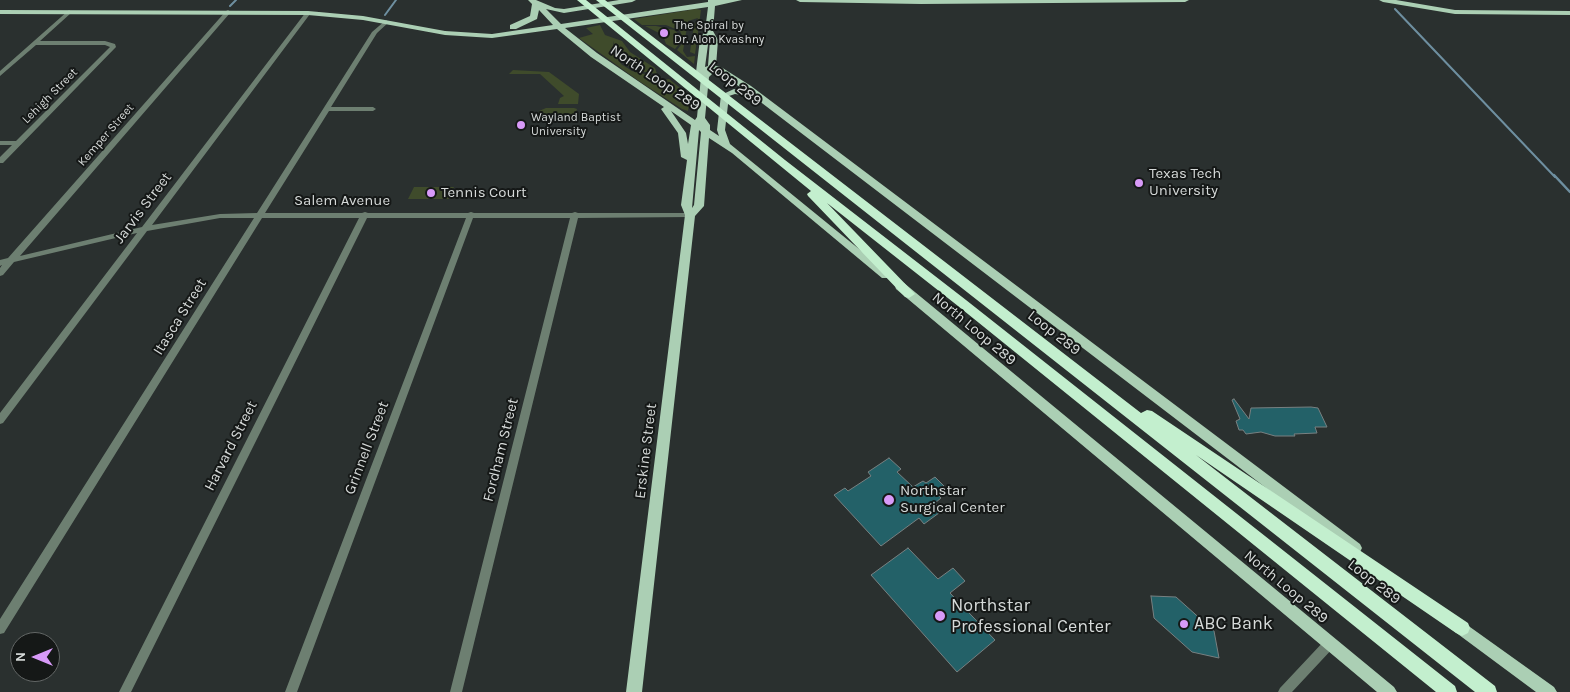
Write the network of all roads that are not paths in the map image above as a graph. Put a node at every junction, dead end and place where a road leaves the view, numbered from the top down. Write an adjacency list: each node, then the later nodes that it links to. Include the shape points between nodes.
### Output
1 (581, 0): 37 (highway, Loop 289)
2 (600, 0): 49 (highway, Loop 289)
3 (632, 0): 10 (main road, via 564,11)
4 (680, 0): 11 (main road)
5 (738, 0): 9 (main road)
6 (800, 0): 7 (main road)
7 (1185, 0)
8 (1383, 0): 16 (main road, via 1455,12)
9 (712, 1): 11 (main road); 24 (main road, Erskine Street, via 709,31 714,40)
10 (534, 2): 18 (main road, North Loop 289); 19 (main road, via 534,17)
11 (656, 8): 18 (main road)
12 (0, 12): 13 (main road)
13 (69, 12): 14 (main road); 22 (street)
14 (228, 12): 15 (main road); 45 (street, Kemper Street)
15 (308, 13): 17 (main road); 44 (street, Jarvis Street)
16 (1570, 13)
17 (386, 22): 20 (main road, via 432,31); 28 (street, Itasca Street, via 375,32)
18 (556, 24): 19 (main road); 21 (main road); 23 (main road, North Loop 289)
19 (513, 27): 20 (main road)
20 (475, 34): 21 (main road)
21 (492, 36): 23 (main road, via 558,36)
22 (35, 43): 25 (street); 33 (street, Lehigh Street, via 105,43 113,46)
23 (594, 55): 26 (main road, North Loop 289)
24 (706, 72): 27 (main road, via 730,75); 30 (main road, Erskine Street)
25 (0, 74)
26 (654, 97): 30 (main road, North Loop 289); 38 (main road, via 682,133)
27 (764, 101): 34 (main road, via 744,92 725,95 720,130); 51 (main road)
28 (327, 109): 29 (street); 39 (street, Itasca Street)
29 (373, 110)
30 (698, 121): 31 (main road, North Loop 289); 38 (main road, Erskine Street)
31 (705, 131): 34 (main road, North Loop 289); 35 (main road, Erskine Street)
32 (0, 143): 33 (street)
33 (18, 143): 36 (street, Lehigh Street)
34 (730, 148): 35 (main road, via 715,149); 48 (main road, North Loop 289)
35 (703, 160): 43 (main road, Erskine Street, via 699,206)
36 (0, 161)
37 (781, 162): 48 (highway); 60 (highway, Loop 289)
38 (689, 180): 43 (main road, Erskine Street, via 686,205)
39 (262, 214): 40 (street, Salem Avenue); 44 (street, Salem Avenue, via 220,216); 52 (street, Itasca Street)
40 (365, 214): 41 (street, Salem Avenue); 54 (street, Harvard Street)
41 (471, 214): 42 (street, Salem Avenue); 55 (street, Grinnell Street)
42 (575, 214): 43 (street, Salem Avenue); 56 (street, Fordham Street)
43 (690, 214): 57 (main road, Erskine Street)
44 (144, 229): 45 (street, Salem Avenue); 50 (street, Jarvis Street)
45 (11, 260): 46 (street, Salem Avenue); 47 (street, Kemper Street)
46 (0, 263)
47 (0, 272)
48 (909, 294): 53 (main road, North Loop 289)
49 (1005, 315): 51 (highway, via 1031,326 1160,425); 61 (highway, Loop 289)
50 (0, 420)
51 (1462, 628): 62 (main road)
52 (0, 629)
53 (1330, 643): 58 (street); 59 (main road, North Loop 289)
54 (125, 692)
55 (290, 692)
56 (456, 692)
57 (634, 692)
58 (1284, 692)
59 (1389, 692)
60 (1449, 692)
61 (1489, 692)
62 (1549, 692)

